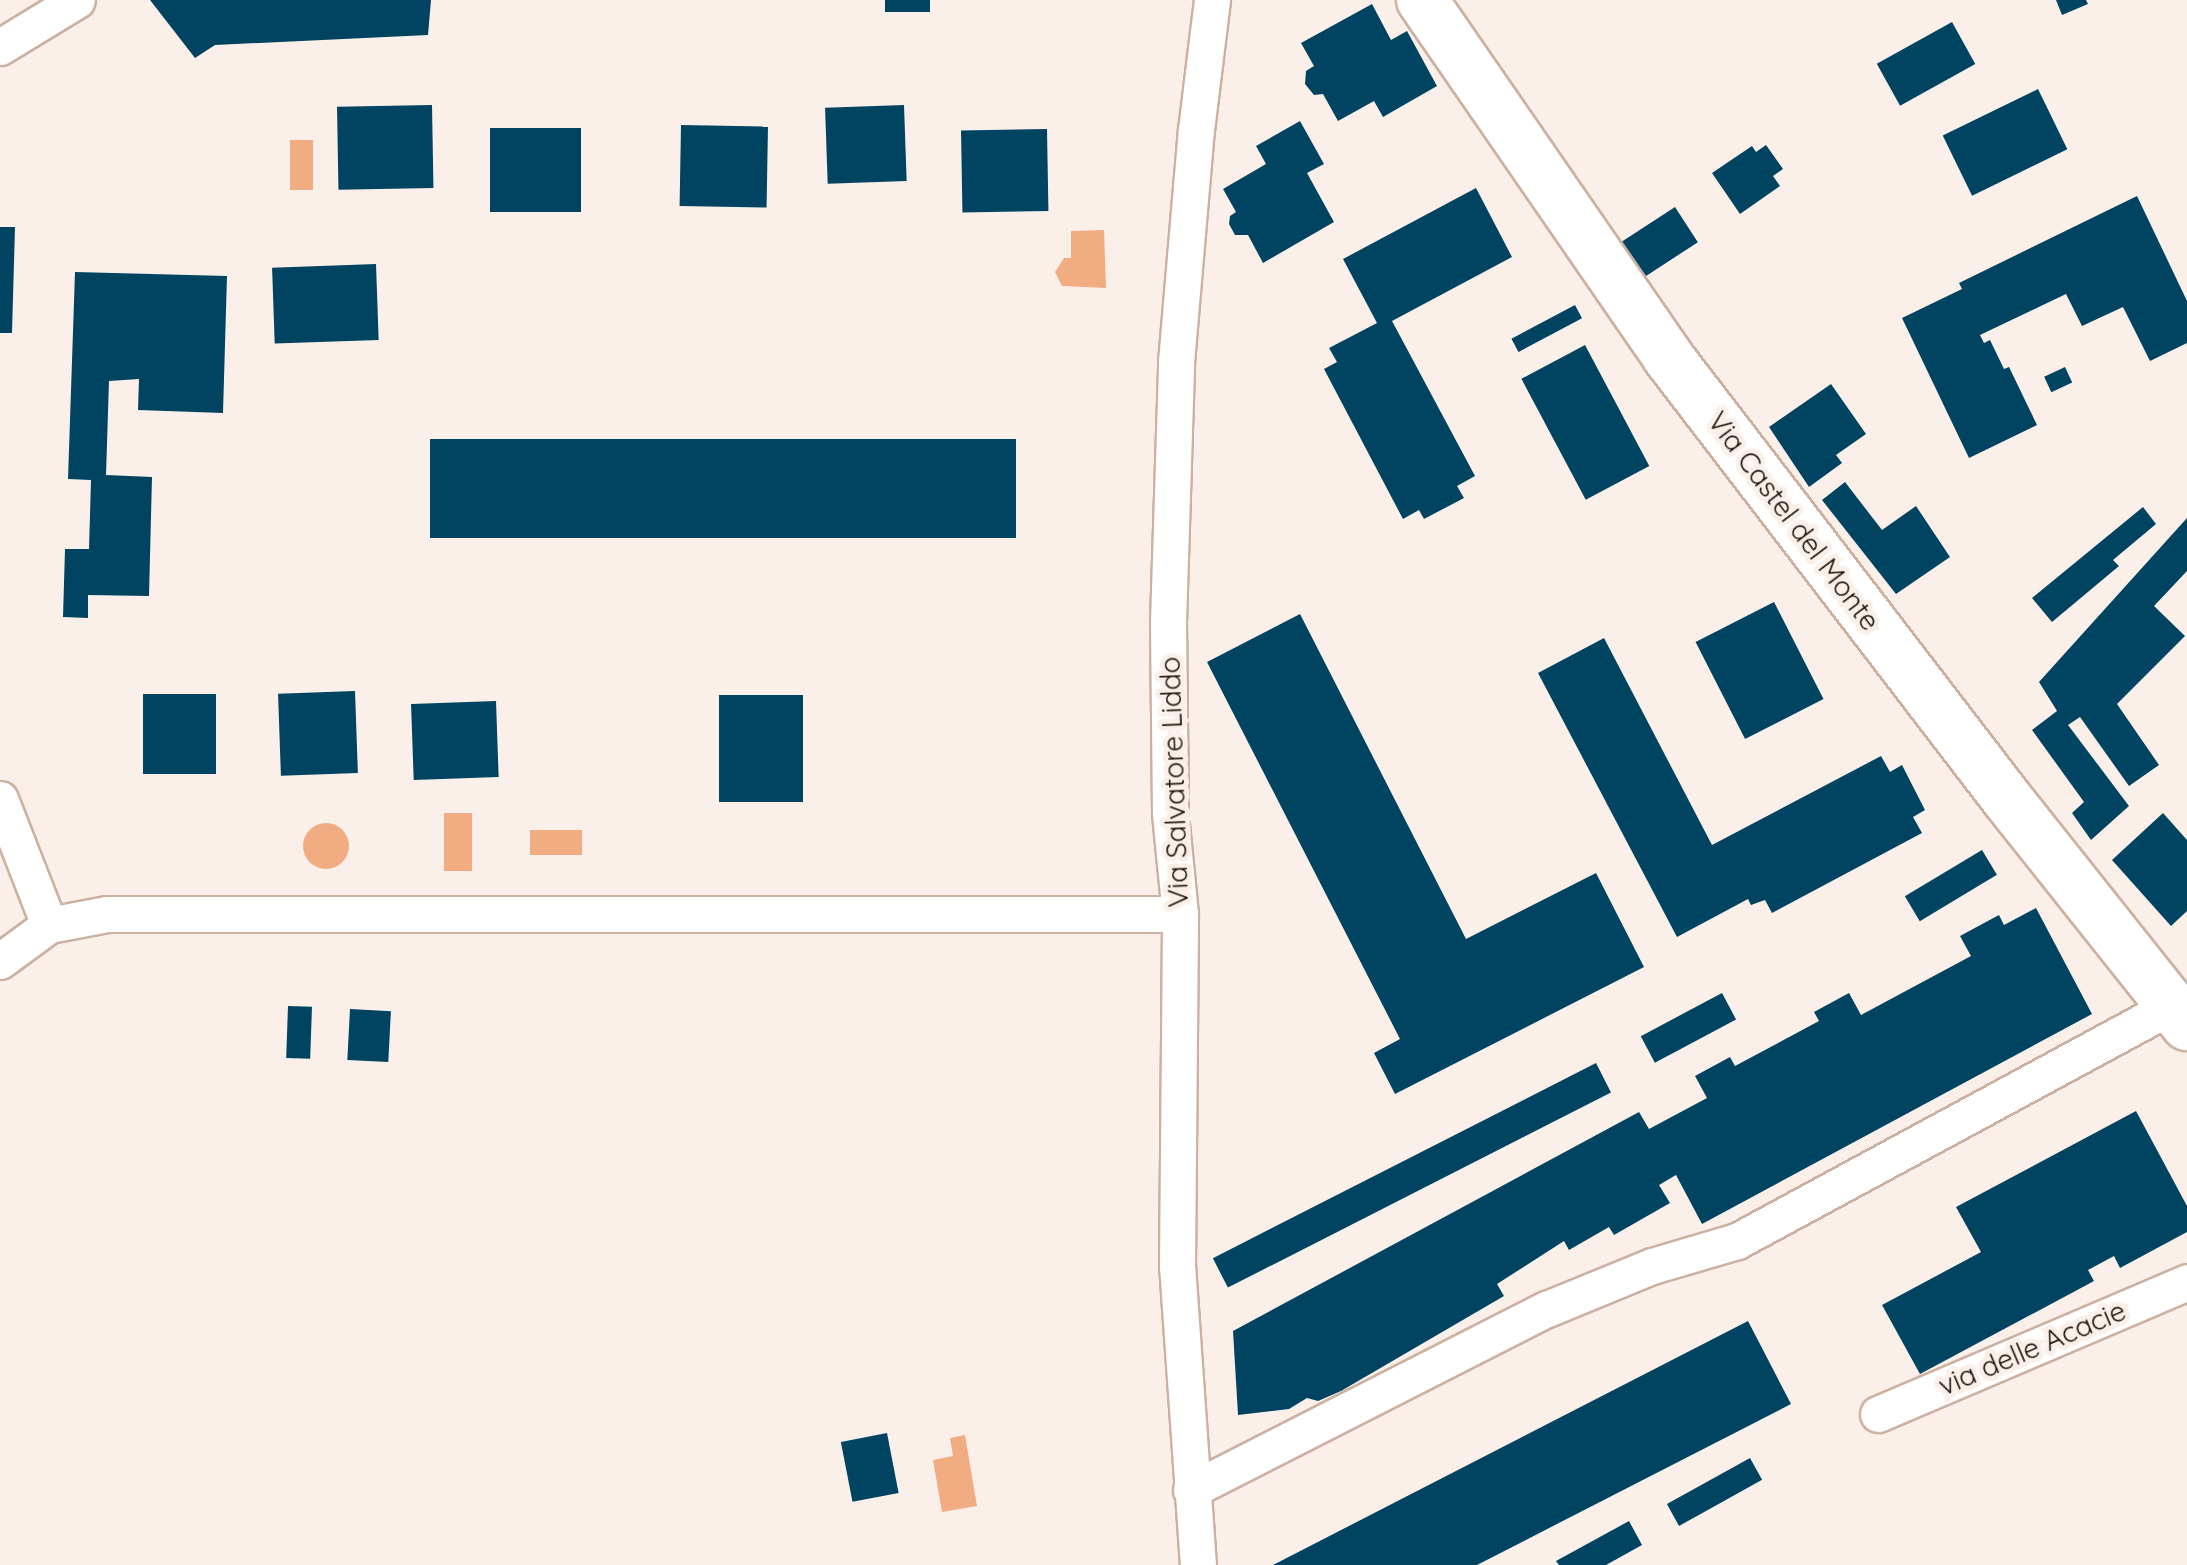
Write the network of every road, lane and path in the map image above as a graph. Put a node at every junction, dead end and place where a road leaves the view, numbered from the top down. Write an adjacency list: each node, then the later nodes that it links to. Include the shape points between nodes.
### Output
1 (77, 0): 4 (street)
2 (1212, 0): 6 (street, Via Salvatore Liddo, via 1176,380 1168,660 1170,813)
3 (1422, 0): 9 (main road, Via Castel del Monte, via 1668,357)
4 (0, 48)
5 (0, 799): 7 (street)
6 (1180, 914): 7 (street, via 107,914); 12 (street, Via Salvatore Liddo, via 1177,1268)
7 (48, 926): 8 (street)
8 (0, 962)
9 (2179, 1016): 12 (street, via 1737,1241 1652,1266 1547,1309)
10 (2187, 1282): 11 (street, via delle Acacie)
11 (1878, 1414)
12 (1191, 1490): 13 (street, Via Salvatore Liddo)
13 (1198, 1565)

